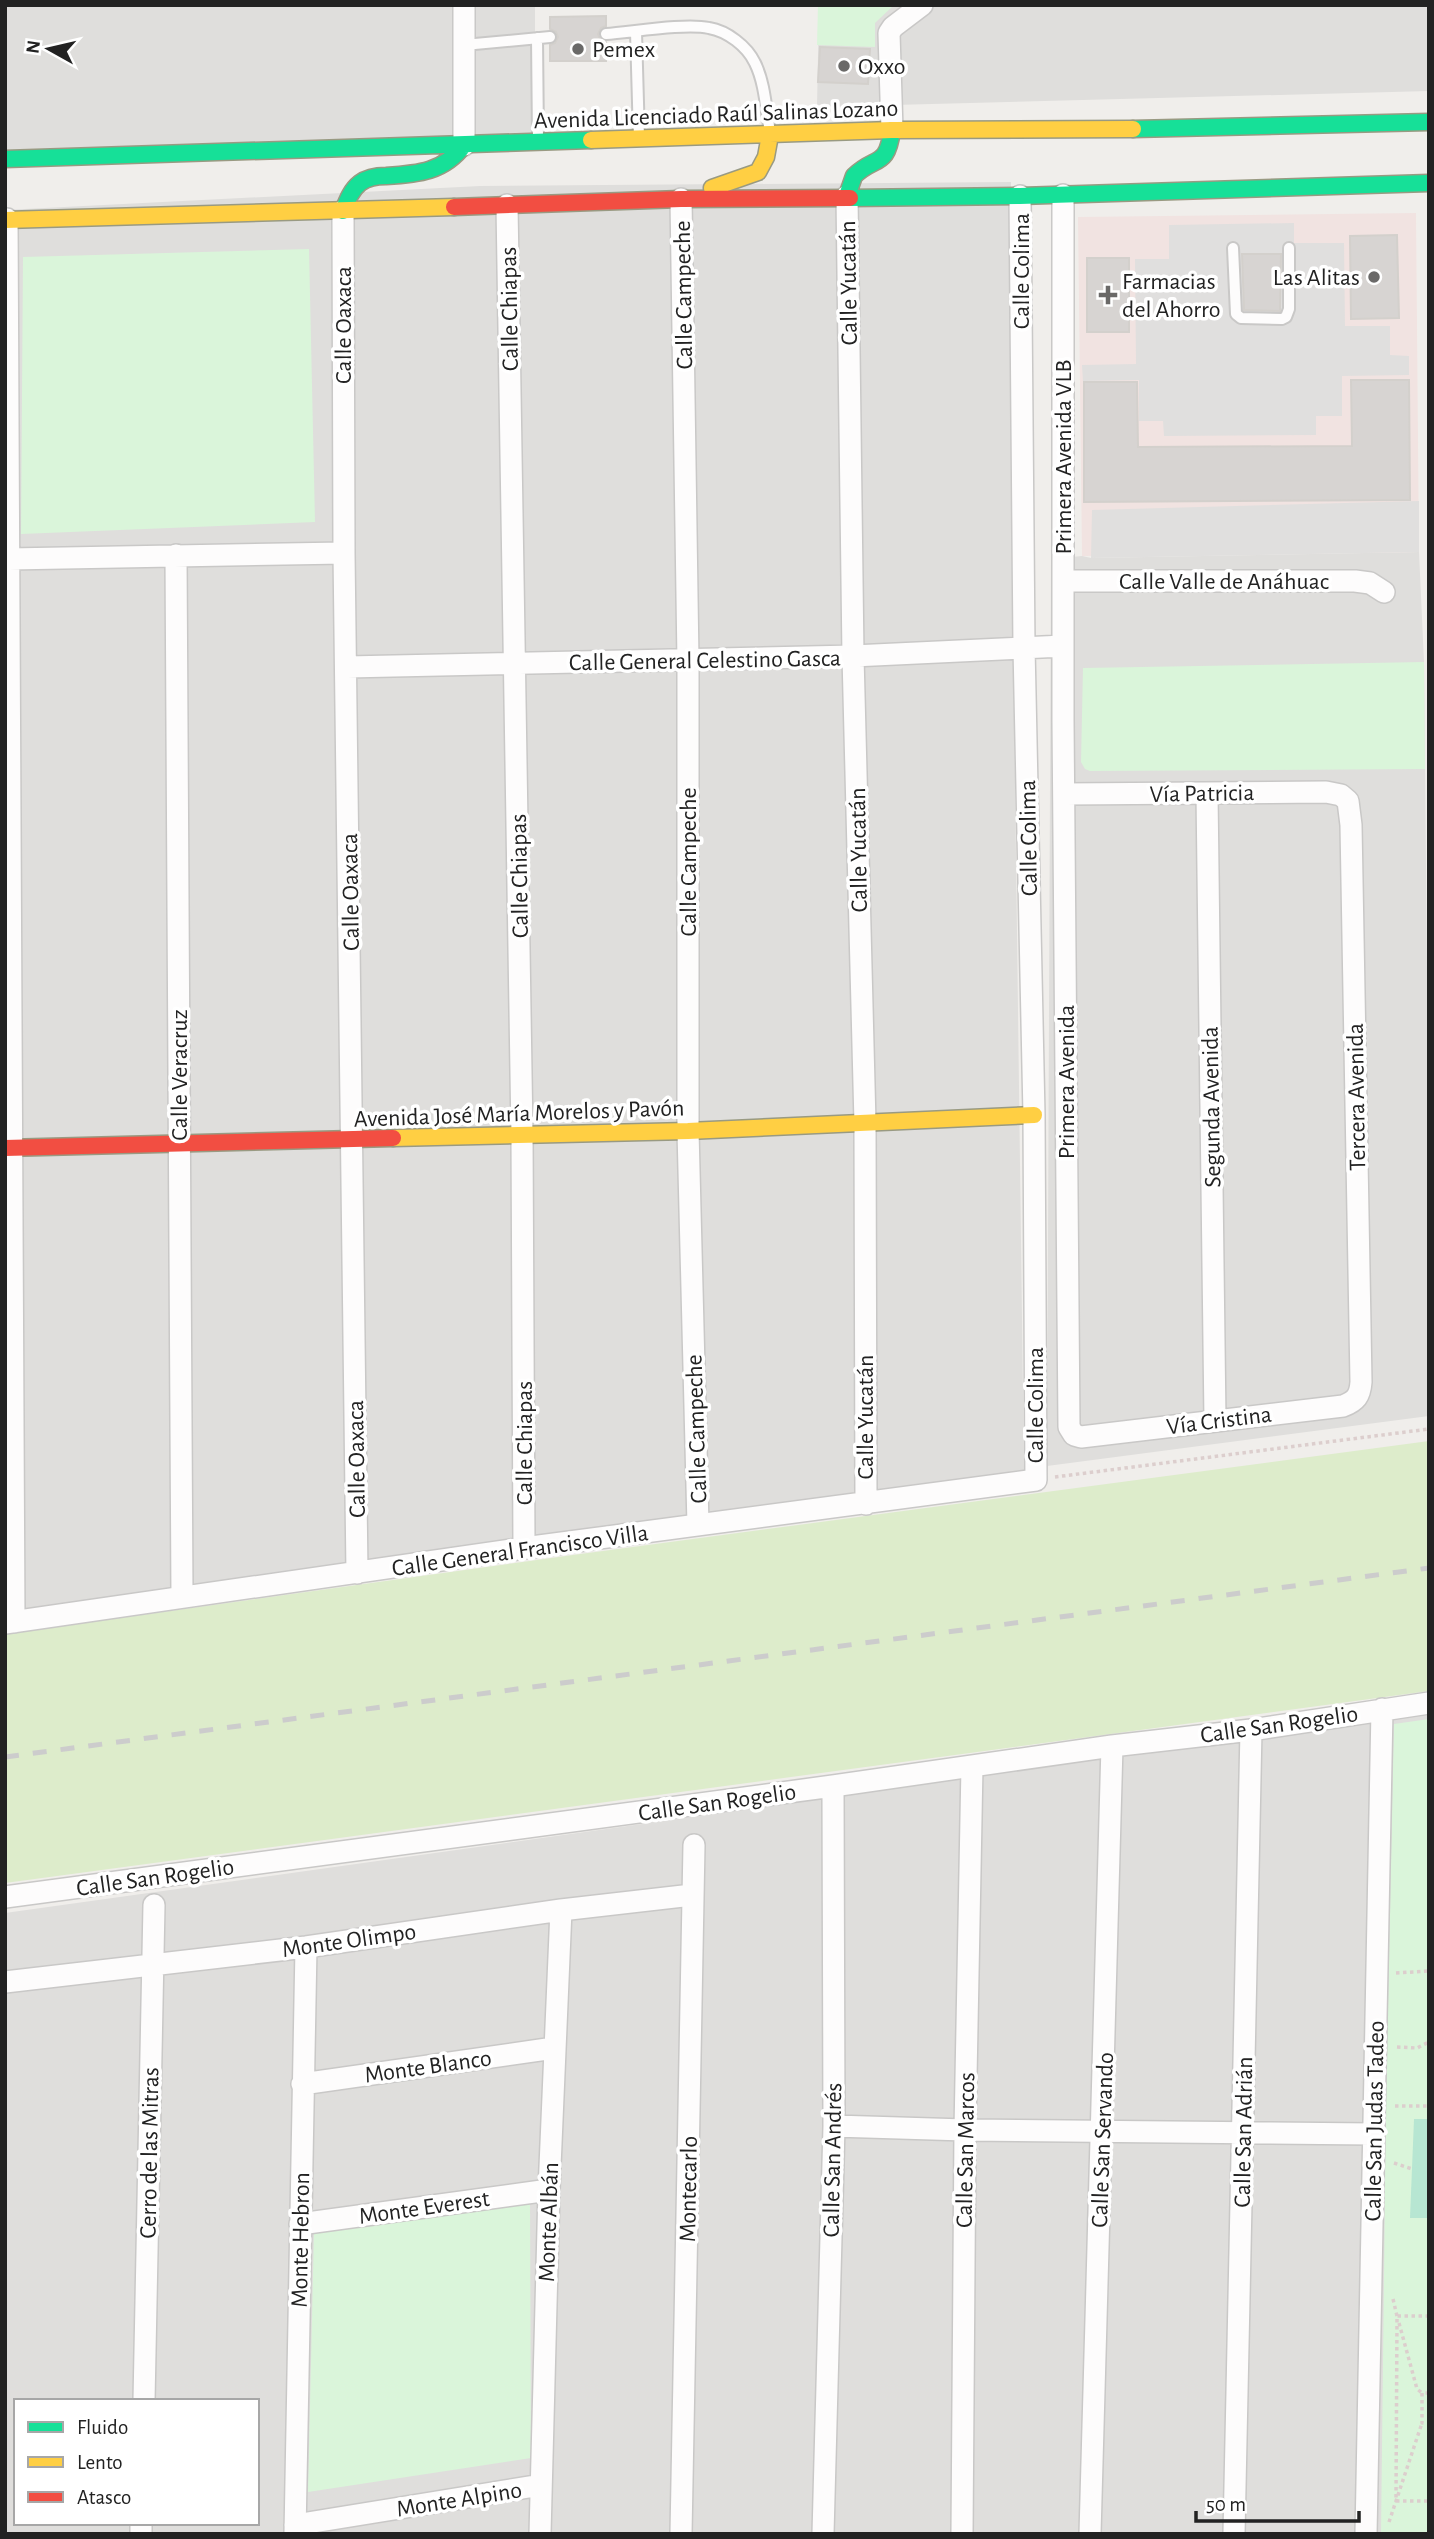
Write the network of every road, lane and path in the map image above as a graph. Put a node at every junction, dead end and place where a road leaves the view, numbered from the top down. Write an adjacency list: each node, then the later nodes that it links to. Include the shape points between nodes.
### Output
1 (464, 5): 7 (street)
2 (922, 5): 9 (street, via 889,33)
3 (636, 32): 4 (lane); 10 (lane, via 707,27 732,37 755,62); 11 (lane)
4 (606, 34)
5 (550, 37): 6 (lane)
6 (537, 38): 7 (lane); 12 (lane)
7 (464, 45): 13 (street)
8 (1429, 122): 9 (main road, Avenida Licenciado Raúl Salinas Lozano)
9 (892, 130): 10 (main road, Avenida Licenciado Raúl Salinas Lozano); 17 (main road, via 888,151 855,172)
10 (770, 135): 11 (main road, Avenida Licenciado Raúl Salinas Lozano); 19 (main road, via 758,172)
11 (639, 139): 12 (main road, Avenida Licenciado Raúl Salinas Lozano)
12 (538, 142): 13 (main road, Avenida Licenciado Raúl Salinas Lozano)
13 (464, 145): 14 (main road, Avenida Licenciado Raúl Salinas Lozano); 21 (main road, via 448,165 432,171 361,181)
14 (5, 159)
15 (1429, 183): 16 (main road)
16 (1063, 195): 18 (main road); 28 (street, Primera Avenida VLB)
17 (847, 196): 18 (main road); 19 (main road); 32 (street, Calle Yucatán)
18 (1020, 196): 31 (street, Calle Colima)
19 (681, 199): 20 (main road); 33 (street, Calle Campeche)
20 (507, 205): 21 (main road); 34 (street, Calle Chiapas)
21 (343, 211): 22 (main road); 25 (street, Calle Oaxaca)
22 (6, 220): 27 (street)
23 (1233, 248): 24 (lane, via 1236,314 1282,319 1289,309)
24 (1289, 248)
25 (344, 552): 26 (street); 35 (street, Calle Oaxaca)
26 (176, 555): 27 (street); 46 (street, Calle Veracruz)
27 (9, 559): 36 (street)
28 (1063, 581): 29 (street, Calle Valle de Anáhuac, via 1355,581); 30 (street, Primera Avenida VLB)
29 (1384, 592)
30 (1063, 646): 31 (street, Calle General Celestino Gasca); 37 (street, Primera Avenida VLB)
31 (1024, 647): 32 (street, Calle General Celestino Gasca); 41 (street, Calle Colima)
32 (853, 656): 33 (street, Calle General Celestino Gasca); 42 (street, Calle Yucatán)
33 (688, 661): 34 (street, Calle General Celestino Gasca); 43 (street, Calle Campeche)
34 (516, 664): 35 (street, Calle General Celestino Gasca); 44 (street, Calle Chiapas)
35 (346, 667): 45 (street, Calle Oaxaca)
36 (8, 707): 47 (street)
37 (1063, 720): 39 (street, Primera Avenida)
38 (1207, 793): 39 (street, Vía Patricia); 40 (street, Vía Patricia); 49 (street, Segunda Avenida)
39 (1064, 794): 51 (street, Primera Avenida, via 1068,1416 1072,1433)
40 (1341, 795): 48 (street, Tercera Avenida, via 1348,801 1352,839 1361,1382)
41 (1034, 1115): 42 (main road, Avenida José María Morelos y Pavón); 52 (street, Calle Colima)
42 (865, 1123): 43 (main road, Avenida José María Morelos y Pavón); 53 (street, Calle Yucatán)
43 (688, 1131): 44 (main road, Avenida José María Morelos y Pavón); 54 (street, Calle Campeche)
44 (522, 1134): 45 (main road, Avenida José María Morelos y Pavón); 55 (street, Calle Chiapas)
45 (353, 1140): 46 (main road, Avenida José María Morelos y Pavón); 56 (street, Calle Oaxaca)
46 (180, 1145): 47 (main road, Avenida José María Morelos y Pavón); 57 (street, Calle Veracruz)
47 (9, 1148): 58 (street)
48 (1356, 1401): 49 (street, Vía Cristina)
49 (1215, 1421): 51 (street, Vía Cristina)
50 (1429, 1429): 52 (path)
51 (1081, 1437)
52 (1036, 1480): 53 (street, Calle General Francisco Villa)
53 (866, 1504): 54 (street, Calle General Francisco Villa)
54 (698, 1525): 55 (street, Calle General Francisco Villa)
55 (524, 1548): 56 (street, Calle General Francisco Villa)
56 (357, 1573): 57 (street, Calle General Francisco Villa)
57 (182, 1596): 58 (street, Calle General Francisco Villa)
58 (10, 1622)
59 (1429, 1703): 60 (street, Calle San Rogelio)
60 (1382, 1709): 61 (street, Calle San Rogelio); 85 (street, Calle San Judas Tadeo)
61 (1251, 1730): 62 (street, Calle San Rogelio); 84 (street, Calle San Adrián)
62 (1112, 1746): 63 (street, Calle San Rogelio); 83 (street, Calle San Servando)
63 (972, 1766): 64 (street, Calle San Rogelio); 82 (street, Calle San Marcos)
64 (833, 1786): 67 (street, Calle San Rogelio); 81 (street, Calle San Andrés)
65 (694, 1845): 66 (street, Montecarlo)
66 (692, 1895): 69 (street, Monte Olimpo); 103 (street, Montecarlo)
67 (5, 1897)
68 (154, 1905): 71 (street, Cerro de las Mitras)
69 (561, 1910): 70 (street, Monte Olimpo); 77 (street, Monte Albán)
70 (306, 1947): 71 (street, Monte Olimpo); 78 (street, Monte Hebron)
71 (153, 1964): 74 (street, Monte Olimpo); 94 (street, Cerro de las Mitras)
72 (1429, 1971): 73 (path)
73 (1390, 1973)
74 (5, 1982)
75 (1429, 2042): 76 (path, via 1413,2048)
76 (1388, 2046)
77 (554, 2048): 78 (street, Monte Blanco); 88 (street, Monte Albán)
78 (302, 2084): 89 (street, Monte Hebron)
79 (1386, 2106): 80 (path)
80 (1429, 2106)
81 (834, 2126): 82 (street); 104 (street, Calle San Andrés)
82 (965, 2130): 83 (street); 105 (street, Calle San Marcos)
83 (1102, 2131): 84 (street); 106 (street, Calle San Servando)
84 (1242, 2133): 85 (street); 107 (street, Calle San Adrián)
85 (1373, 2134): 108 (street, Calle San Judas Tadeo)
86 (1386, 2161): 87 (path)
87 (1412, 2169)
88 (549, 2190): 89 (street, Monte Everest); 97 (street, Monte Albán)
89 (300, 2224): 101 (street, Monte Hebron)
90 (1398, 2316): 91 (path); 92 (path, via 1417,2389); 98 (path)
91 (1429, 2316)
92 (1422, 2393): 93 (path); 95 (path)
93 (1429, 2393)
94 (144, 2399)
95 (1422, 2423): 96 (path); 98 (path)
96 (1429, 2423)
97 (541, 2486): 101 (street, Monte Alpino); 102 (street, Monte Albán)
98 (1396, 2501): 99 (path); 100 (path)
99 (1429, 2501)
100 (1388, 2523)
101 (295, 2529)
102 (540, 2534)
103 (681, 2534)
104 (823, 2534)
105 (962, 2534)
106 (1090, 2534)
107 (1234, 2534)
108 (1366, 2534)

